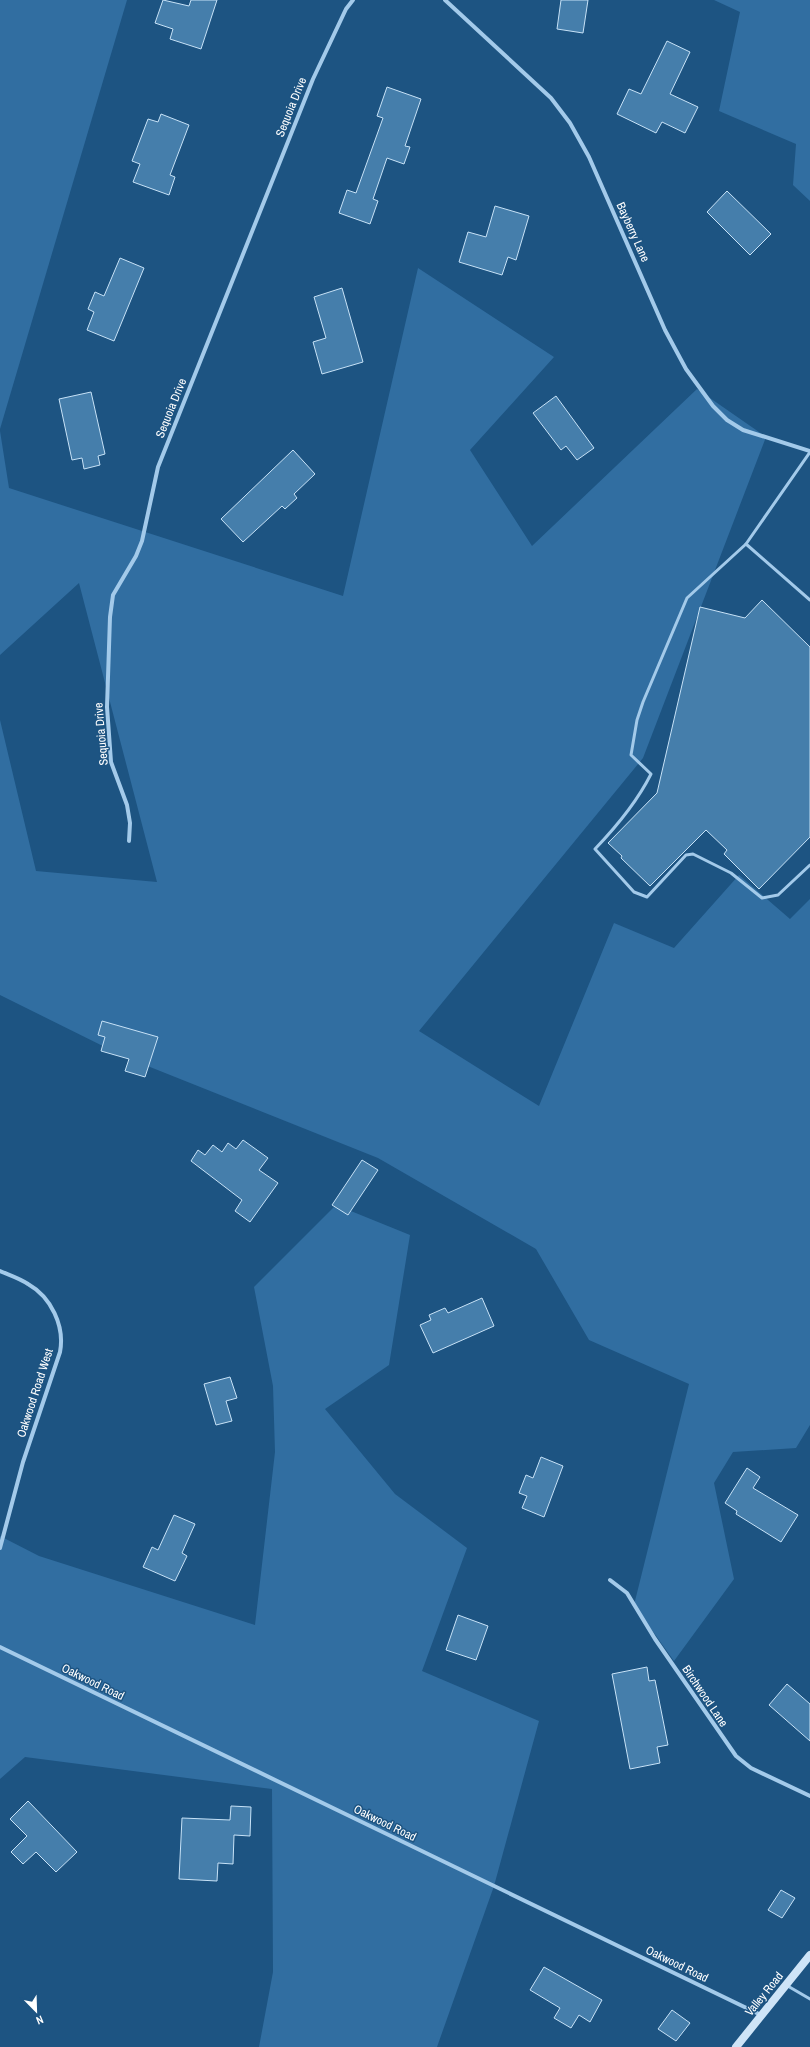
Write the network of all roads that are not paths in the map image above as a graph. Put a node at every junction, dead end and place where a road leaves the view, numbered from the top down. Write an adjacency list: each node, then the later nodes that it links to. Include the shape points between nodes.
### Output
1 (353, 0): 6 (street, Sequoia Drive, via 346,9 313,79 158,467 142,541 113,595 107,707 111,762 127,805 130,822)
2 (445, 0): 3 (street, Bayberry Lane, via 551,98 570,123 589,157 665,330 686,369 713,406 727,420 743,430)
3 (810, 452): 4 (lane)
4 (746, 544): 5 (lane); 7 (lane, via 687,598 636,720 631,755 651,774 629,810 595,849 634,892 647,897 686,854 693,854 731,873 762,898 778,895)
5 (810, 600)
6 (128, 841)
7 (810, 865)
8 (0, 1271): 9 (street, Oakwood Road West, via 29,1284 49,1303 59,1323 62,1339 60,1352 23,1462)
9 (0, 1548)
10 (610, 1580): 12 (street, Birchwood Lane, via 627,1593 654,1640 736,1756 751,1768)
11 (0, 1647): 16 (street, Oakwood Road)
12 (810, 1796)
13 (810, 1955): 14 (main road, Valley Road)
14 (786, 1985): 15 (lane); 16 (main road, Valley Road)
15 (810, 1999)
16 (762, 2015): 17 (main road, Valley Road)
17 (736, 2047)

